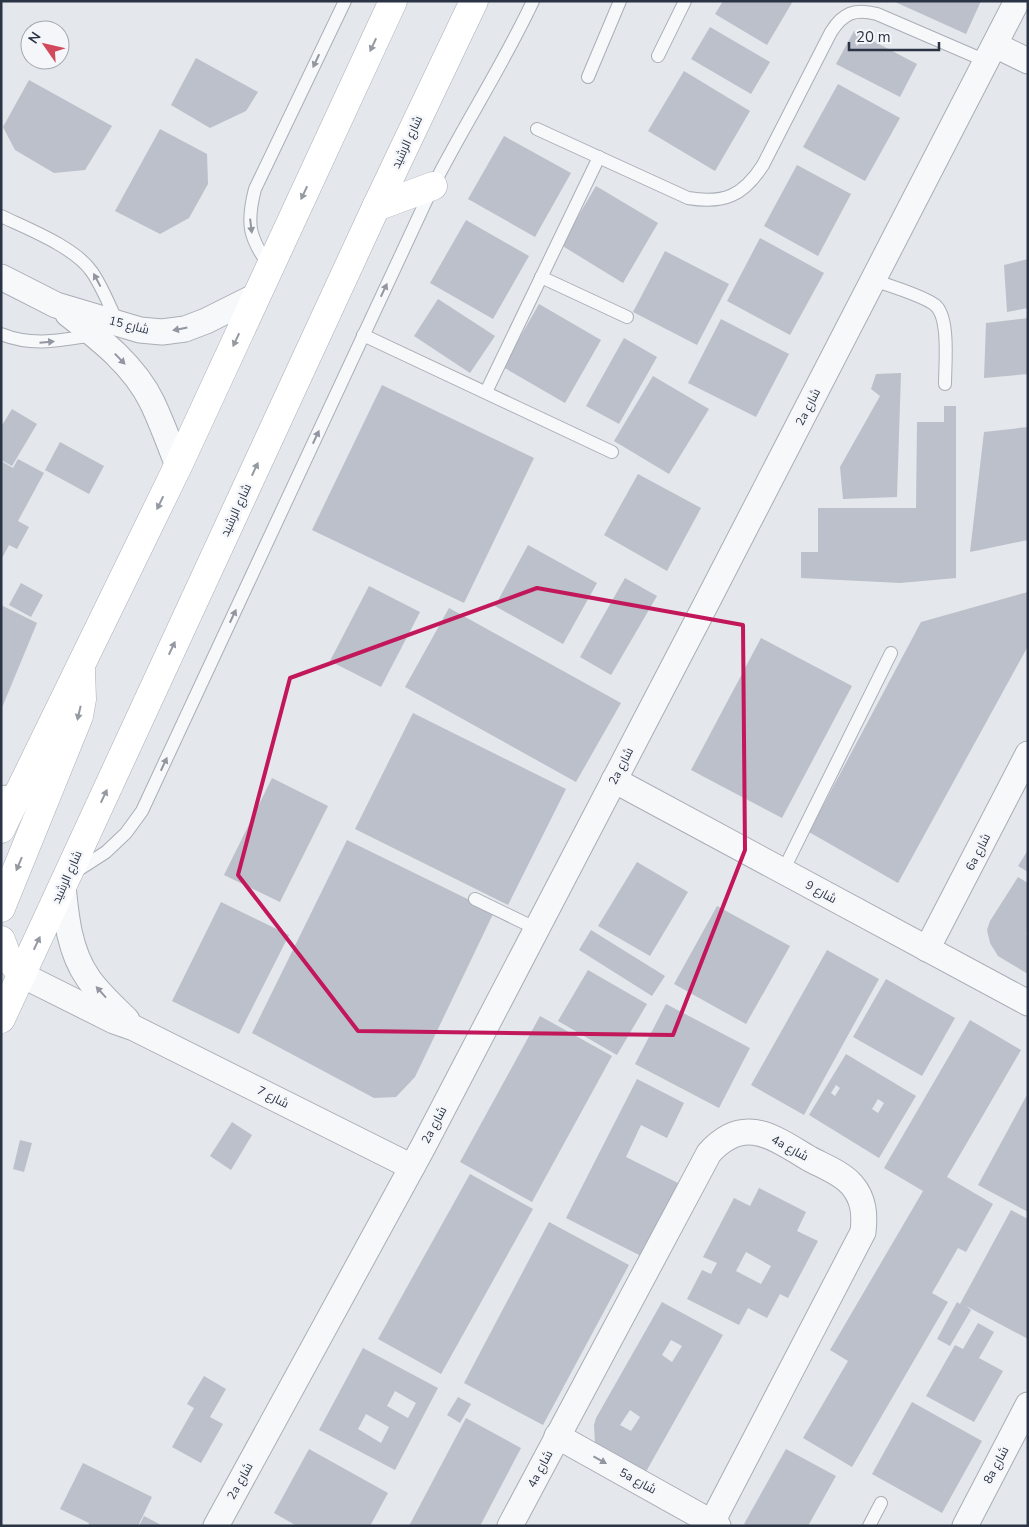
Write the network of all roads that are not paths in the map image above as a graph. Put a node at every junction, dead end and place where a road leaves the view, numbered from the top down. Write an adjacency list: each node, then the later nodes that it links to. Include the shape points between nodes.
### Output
1 (345, 1): 17 (lane, one-way to 17, via 255,189 250,210 251,230 258,250)
2 (393, 1): 17 (main road, one-way to 17)
3 (474, 1): 15 (main road, شارع الرشيد)
4 (532, 1): 14 (lane, via 498,70)
5 (620, 1): 11 (lane)
6 (685, 1): 9 (lane)
7 (1017, 1): 8 (street, 2a شارع)
8 (991, 53): 10 (street); 13 (lane, via 877,14 856,12 836,23 763,165 740,192 723,199 705,201 688,198); 20 (street, 2a شارع)
9 (658, 56)
10 (1028, 61)
11 (588, 77)
12 (538, 129): 13 (lane)
13 (599, 157): 19 (lane)
14 (433, 186): 15 (main road); 27 (lane, one-way to 14)
15 (376, 207): 39 (main road, شارع الرشيد, one-way to 15)
16 (1, 216): 24 (lane, one-way to 16, via 85,263 66,248)
17 (270, 267): 21 (main road)
18 (1, 277): 22 (street, شارع 15)
19 (541, 277): 23 (lane); 29 (lane)
20 (873, 280): 28 (lane, via 928,300 940,310 944,324); 35 (street, 2a شارع)
21 (256, 296): 24 (street, شارع 15, one-way to 24, via 185,329 147,331); 31 (main road, one-way to 31)
22 (56, 305): 24 (street, شارع 15); 26 (street, شارع 15)
23 (627, 317)
24 (118, 324)
25 (1, 334): 26 (lane, one-way to 26, via 38,343)
26 (94, 334): 31 (street, شارع 15, one-way to 31, via 119,357 147,393)
27 (363, 335): 29 (lane); 39 (lane, one-way to 27, via 106,852 142,811)
28 (945, 384)
29 (486, 392): 30 (lane)
30 (612, 452)
31 (178, 466): 33 (main road, one-way to 33)
32 (891, 653): 38 (lane)
33 (80, 665): 36 (main road); 41 (main road, one-way to 41, via 82,699 79,716)
34 (1028, 754): 44 (street, 6a شارع)
35 (614, 780): 38 (street, شارع 9); 42 (street, 2a شارع)
36 (10, 792): 37 (main road)
37 (1, 829)
38 (783, 871): 44 (street, شارع 9)
39 (65, 881): 45 (main road, شارع الرشيد, one-way to 39); 48 (street, شارع 7, one-way to 39, via 87,977 74,948 66,917)
40 (475, 899): 42 (lane)
41 (1, 908)
42 (537, 930): 49 (street, 2a شارع)
43 (1, 940): 45 (main road, via 7,956)
44 (927, 949): 46 (street, شارع 9)
45 (22, 975): 47 (main road, شارع الرشيد); 48 (street, شارع 7)
46 (1028, 1003)
47 (1, 1019)
48 (134, 1028): 49 (street, شارع 7)
49 (412, 1167): 54 (street, 2a شارع)
50 (1028, 1405): 57 (street, 8a شارع)
51 (557, 1436): 53 (street, 5a شارع, one-way to 53); 53 (street, 4a شارع, via 708,1153 728,1136 742,1132 771,1136 852,1185 861,1199 865,1215 864,1232); 55 (street, 4a شارع)
52 (880, 1503): 56 (lane)
53 (713, 1525)
54 (216, 1526)
55 (510, 1526)
56 (869, 1526)
57 (965, 1526)

